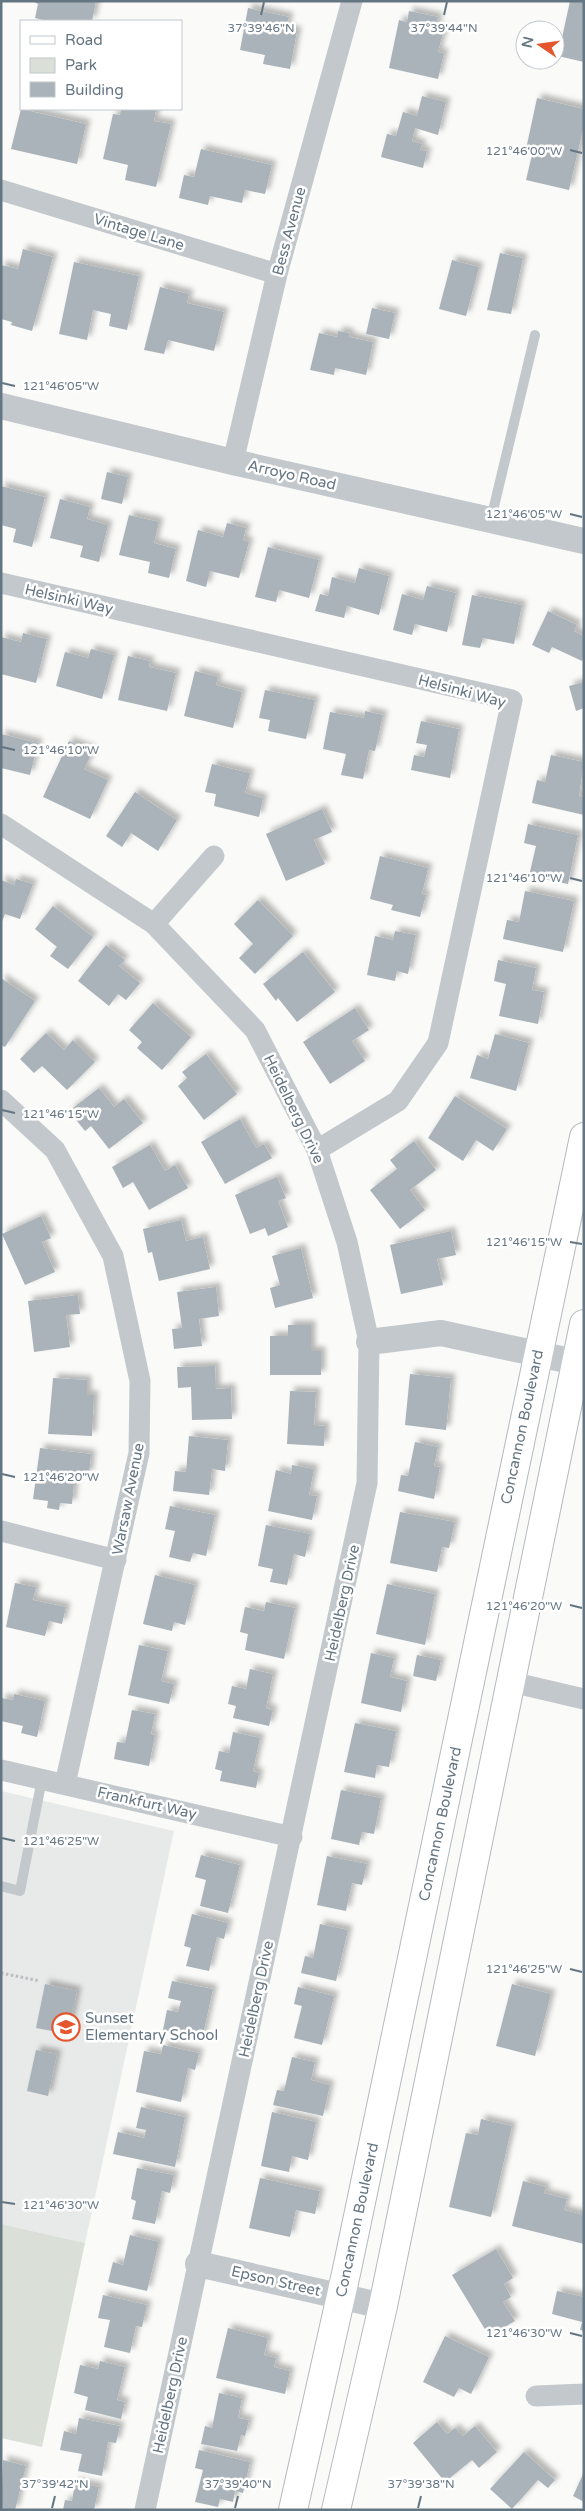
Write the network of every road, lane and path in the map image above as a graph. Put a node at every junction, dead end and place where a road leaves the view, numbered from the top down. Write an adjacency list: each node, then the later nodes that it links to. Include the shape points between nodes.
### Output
1 (352, 1): 3 (street, Bess Avenue)
2 (1, 190): 3 (street, Vintage Lane)
3 (277, 274): 6 (street, Bess Avenue)
4 (535, 334): 7 (lane)
5 (1, 406): 6 (street, Arroyo Road)
6 (233, 462): 7 (street, Arroyo Road)
7 (490, 520): 8 (street, Arroyo Road)
8 (584, 541)
9 (1, 583): 15 (street, Helsinki Way, via 512,700 438,1043 398,1101)
10 (1, 824): 12 (street, Heidelberg Drive)
11 (214, 856): 12 (street)
12 (154, 924): 15 (street, Heidelberg Drive, via 255,1030)
13 (1, 1100): 21 (street, Warsaw Avenue, via 54,1150 113,1256 140,1381 139,1453)
14 (584, 1137): 18 (main road, Concannon Boulevard)
15 (317, 1150): 17 (street, Heidelberg Drive, via 347,1242)
16 (584, 1324): 19 (main road)
17 (369, 1342): 18 (street, via 441,1333); 27 (street, Heidelberg Drive, via 367,1483)
18 (537, 1354): 19 (street); 32 (main road, Concannon Boulevard)
19 (575, 1362): 22 (main road)
20 (1, 1531): 21 (street)
21 (116, 1560): 26 (street, Warsaw Avenue)
22 (511, 1682): 23 (street); 33 (main road)
23 (584, 1699)
24 (1, 1770): 25 (street, Frankfurt Way)
25 (42, 1779): 26 (street, Frankfurt Way); 28 (lane, via 20,1891)
26 (65, 1784): 27 (street, Frankfurt Way)
27 (292, 1837): 31 (street, Heidelberg Drive)
28 (1, 1886)
29 (1, 1973): 30 (path)
30 (40, 1981)
31 (198, 2264): 32 (street, Epson Street); 36 (street, Heidelberg Drive)
32 (341, 2296): 33 (street, Epson Street); 37 (main road, Concannon Boulevard)
33 (383, 2306): 38 (main road)
34 (584, 2394): 35 (street)
35 (536, 2396)
36 (145, 2510)
37 (293, 2510)
38 (336, 2510)

